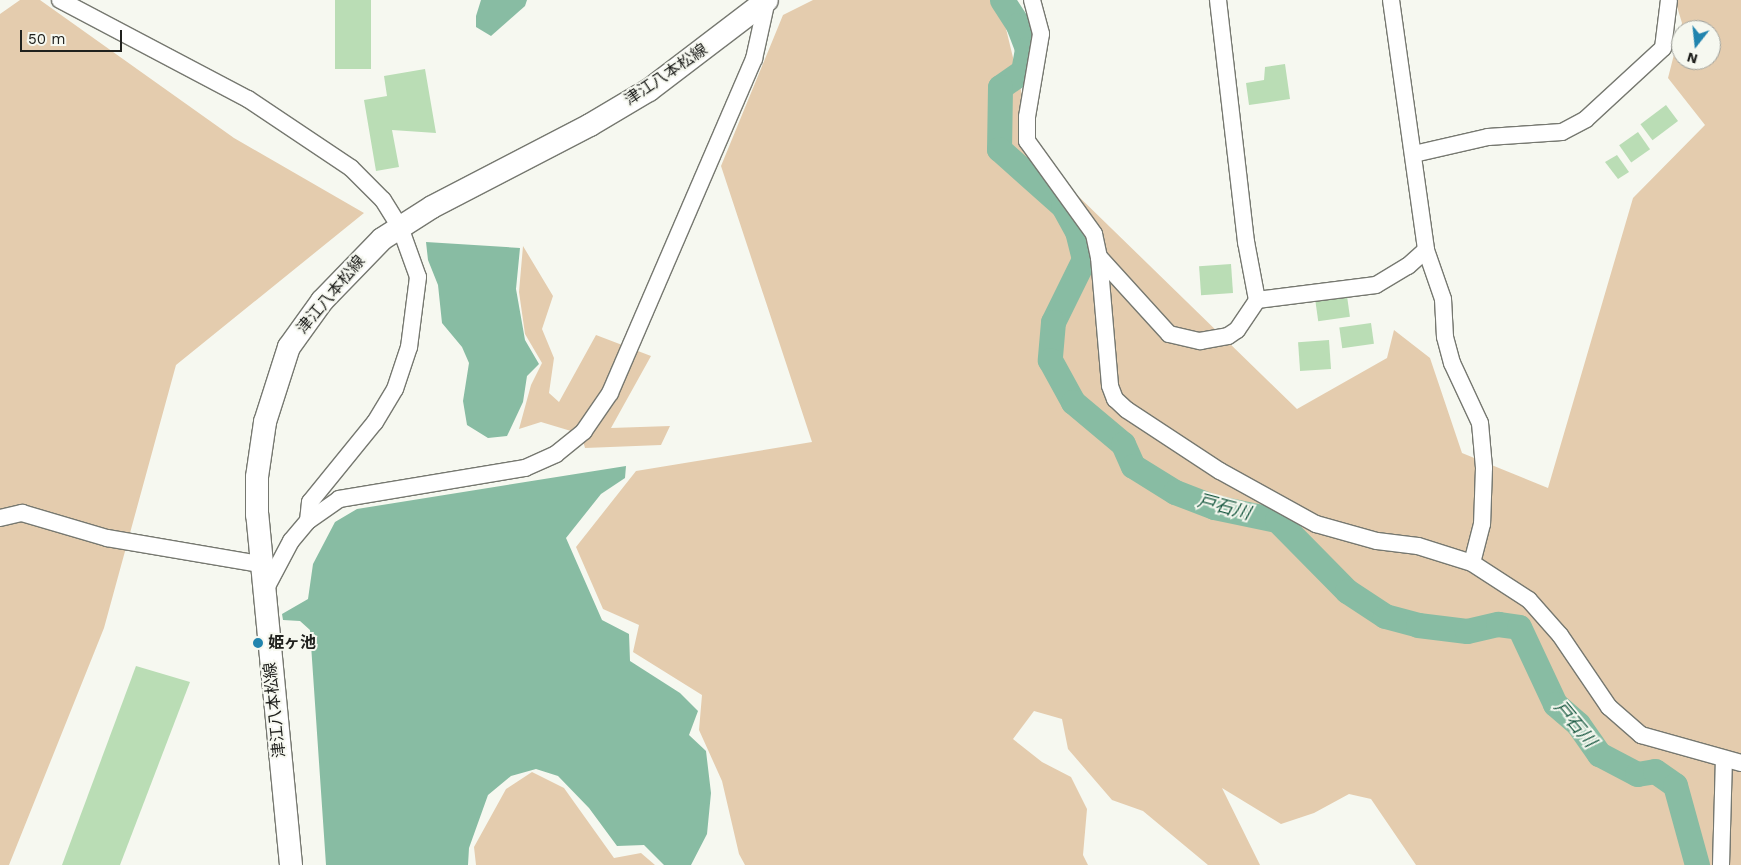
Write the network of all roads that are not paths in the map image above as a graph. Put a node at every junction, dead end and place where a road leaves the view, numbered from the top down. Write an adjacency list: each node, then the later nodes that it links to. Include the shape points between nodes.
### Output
1 (60, 0): 8 (street, via 256,104 350,168 383,200)
2 (767, 0): 8 (main road, 津江八本松線, via 649,90 590,125 432,206); 13 (street, via 751,68 610,394 584,431 556,454 525,468 340,499)
3 (1032, 0): 10 (street, via 1041,34 1027,116 1027,141 1094,234)
4 (1218, 0): 11 (street, via 1246,242)
5 (1391, 0): 7 (street)
6 (1669, 0): 7 (street, via 1663,48 1586,119 1562,132 1488,137)
7 (1414, 154): 9 (street)
8 (400, 228): 13 (street, via 418,277 409,347 395,389 375,422 310,502); 14 (main road, 津江八本松線, via 362,258 322,301 299,330 280,367 265,422 257,477)
9 (1426, 250): 11 (street, via 1408,266 1376,285); 15 (street, via 1443,299 1445,337 1452,363 1480,423 1484,468 1482,524)
10 (1099, 257): 11 (street, via 1169,334 1200,341 1228,336 1238,330); 15 (street, via 1110,386 1116,399 1127,410 1220,471 1316,524 1377,540 1418,546)
11 (1257, 300)
12 (0, 518): 14 (street, via 22,513 107,538)
13 (308, 521): 16 (street, via 291,541)
14 (259, 564): 16 (main road, 津江八本松線)
15 (1472, 564): 17 (street, via 1529,600 1560,635 1609,707 1641,735)
16 (262, 594): 19 (main road, 津江八本松線)
17 (1724, 759): 18 (street); 20 (street)
18 (1741, 763)
19 (291, 865)
20 (1721, 865)

